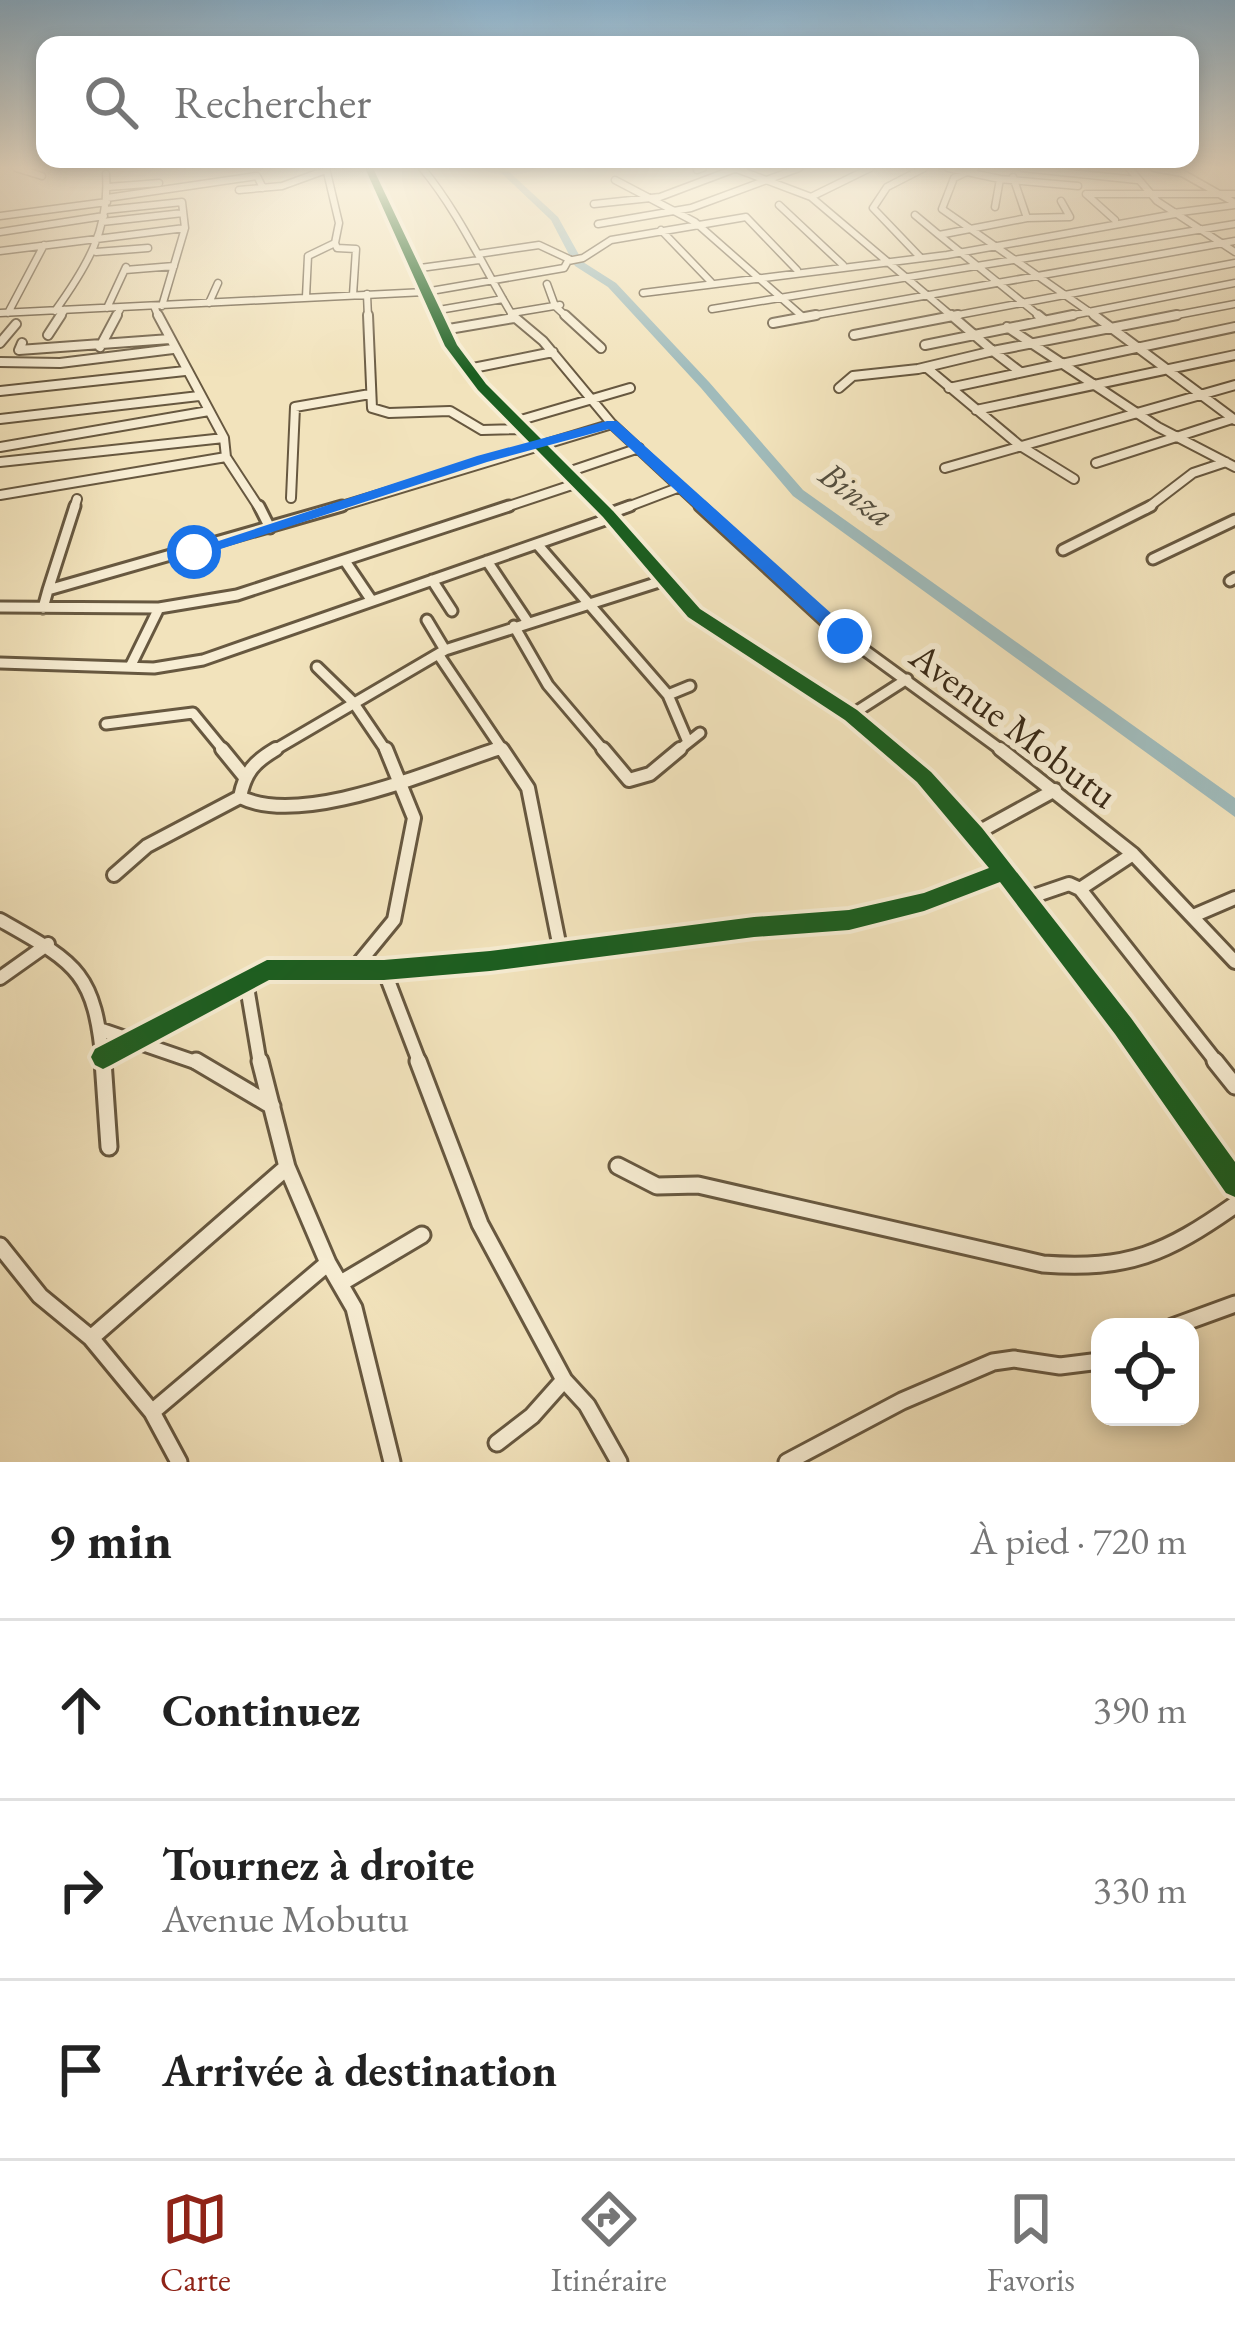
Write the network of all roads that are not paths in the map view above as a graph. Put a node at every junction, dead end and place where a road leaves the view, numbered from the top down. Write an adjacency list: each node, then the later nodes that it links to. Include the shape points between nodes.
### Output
1 (99, 236): 22 (street)
2 (101, 236): 26 (street)
3 (183, 236): 35 (street)
4 (336, 236): 20 (street)
5 (398, 236): 38 (street)
6 (469, 236): 29 (street, Avenue Mobutu)
7 (631, 236): 33 (street)
8 (667, 236): 44 (street)
9 (714, 236): 41 (street)
10 (766, 236): 39 (street)
11 (811, 236): 36 (street)
12 (859, 236): 32 (street)
13 (900, 236): 30 (street)
14 (939, 236): 28 (street)
15 (984, 236): 23 (street)
16 (1052, 236): 23 (street)
17 (1151, 236): 31 (street)
18 (1212, 236): 21 (street)
19 (1235, 241): 21 (street)
20 (335, 243): 52 (street, via 356,249); 55 (street, via 308,256)
21 (1222, 243): 27 (street); 40 (street)
22 (44, 244): 25 (street); 70 (street)
23 (998, 246): 28 (street); 31 (street)
24 (148, 248): 26 (street)
25 (0, 251)
26 (96, 252): 67 (street)
27 (1235, 252)
28 (960, 253): 30 (street); 37 (street)
29 (478, 257): 33 (street, via 543,246); 38 (street); 43 (street, Avenue Mobutu)
30 (920, 257): 32 (street)
31 (1018, 259): 37 (street); 40 (street)
32 (888, 260): 36 (street); 42 (street)
33 (573, 261): 43 (street)
34 (1235, 263): 54 (street)
35 (174, 266): 63 (street); 64 (street, via 126,268)
36 (841, 266): 39 (street); 49 (street)
37 (977, 266): 42 (street); 46 (street)
38 (412, 268): 50 (street)
39 (797, 270): 41 (street)
40 (1040, 275): 46 (street); 54 (street)
41 (758, 276): 44 (street); 57 (street)
42 (904, 277): 49 (street); 56 (street)
43 (491, 278): 50 (street); 58 (street, Avenue Mobutu)
44 (711, 282): 51 (street)
45 (218, 283): 60 (street)
46 (996, 283): 56 (street); 59 (street)
47 (1235, 283): 69 (street)
48 (547, 284): 62 (street)
49 (857, 285): 57 (street)
50 (425, 292): 53 (street); 68 (street)
51 (644, 293)
52 (353, 295): 53 (street); 55 (street)
53 (367, 295): 109 (street)
54 (1066, 295): 59 (street); 69 (street)
55 (306, 297): 60 (street)
56 (926, 297): 72 (street); 73 (street)
57 (781, 298): 66 (street); 73 (street)
58 (503, 299): 68 (street); 71 (street, Avenue Mobutu)
59 (1022, 302): 72 (street); 74 (street)
60 (209, 303): 63 (street)
61 (1235, 304): 79 (street)
62 (558, 305): 71 (street); 91 (street)
63 (158, 306): 65 (street); 86 (street)
64 (106, 308): 65 (street); 67 (street)
65 (121, 308): 90 (street)
66 (712, 309)
67 (60, 310): 70 (street); 81 (street)
68 (433, 311): 80 (street)
69 (1089, 312): 74 (street); 79 (street)
70 (4, 313)
71 (513, 316): 80 (street); 93 (street, Avenue Mobutu)
72 (949, 316): 82 (street); 83 (street)
73 (803, 317): 75 (street)
74 (1043, 319): 77 (street)
75 (773, 323)
76 (16, 324): 84 (street)
77 (1007, 327): 83 (street); 88 (street)
78 (1235, 327): 89 (street)
79 (1112, 329): 88 (street); 89 (street)
80 (443, 330): 98 (street)
81 (48, 335)
82 (854, 335)
83 (971, 335): 87 (street); 92 (street)
84 (0, 343)
85 (22, 344): 90 (street, via 19,350)
86 (171, 344): 90 (street); 95 (street, via 60,363); 99 (street)
87 (925, 345)
88 (1032, 345): 92 (street); 96 (street)
89 (1132, 346): 96 (street); 101 (street)
90 (100, 347)
91 (602, 348)
92 (993, 351): 97 (street); 100 (street)
93 (553, 352): 98 (street); 111 (street, Avenue Mobutu)
94 (1235, 355): 101 (street)
95 (0, 362)
96 (1057, 363): 100 (street); 103 (street)
97 (927, 368): 105 (street, via 850,376); 106 (street)
98 (468, 369): 119 (street)
99 (185, 371): 107 (street); 110 (street)
100 (1019, 371): 106 (street)
101 (1166, 373): 103 (street); 108 (street)
102 (1235, 385): 108 (street)
103 (1094, 387): 113 (street); 115 (street)
104 (630, 388): 111 (street)
105 (839, 388)
106 (949, 388): 113 (street)
107 (0, 391)
108 (1197, 393): 115 (street); 117 (street)
109 (370, 394): 119 (street, via 372,408 382,412 449,411 482,430); 138 (street, via 296,407)
110 (199, 395): 112 (street); 114 (street)
111 (587, 398): 118 (street, Avenue Mobutu); 119 (street)
112 (133, 405): 116 (street); 120 (street)
113 (976, 410): 125 (street)
114 (209, 411): 120 (street); 122 (street)
115 (1136, 413): 121 (street); 125 (street)
116 (0, 419)
117 (1234, 419): 121 (street)
118 (612, 424): 123 (street); 126 (street, Avenue Mobutu)
119 (517, 425): 123 (street)
120 (115, 428): 124 (street); 127 (street)
121 (1174, 436): 130 (street); 131 (street)
122 (224, 437): 127 (street); 128 (street)
123 (536, 445): 133 (street); 142 (street)
124 (0, 446)
125 (1019, 446): 132 (street); 134 (street)
126 (639, 448): 133 (street); 136 (street, Avenue Mobutu)
127 (104, 451): 129 (street)
128 (226, 458): 137 (street); 142 (street)
129 (0, 463)
130 (1096, 463)
131 (1232, 463): 144 (street, via 1193,473 1148,507)
132 (945, 468)
133 (565, 473): 135 (street)
134 (1074, 479)
135 (575, 484): 140 (street); 146 (street)
136 (680, 487): 140 (street); 164 (street, Avenue Mobutu, via 826,622)
137 (0, 495)
138 (291, 498)
139 (77, 499): 150 (street)
140 (610, 516): 143 (street); 149 (street)
141 (1235, 520): 145 (street)
142 (270, 528): 150 (street)
143 (537, 544): 147 (street); 152 (street)
144 (1063, 550)
145 (1153, 560)
146 (345, 561): 151 (street); 155 (street, via 237,596)
147 (487, 561): 148 (street); 158 (street)
148 (432, 580): 151 (street); 156 (street)
149 (662, 581): 152 (street); 168 (street, via 694,613)
150 (48, 590): 154 (street)
151 (373, 601): 163 (street, via 203,660)
152 (590, 602): 158 (street); 166 (street)
153 (0, 607): 154 (street)
154 (43, 608): 155 (street)
155 (159, 608): 163 (street)
156 (452, 610)
157 (427, 620): 160 (street)
158 (527, 621): 159 (street)
159 (514, 626): 160 (street); 171 (street, via 548,685 624,776 641,779)
160 (442, 652): 167 (street); 172 (street)
161 (0, 663): 163 (street)
162 (317, 667): 167 (street)
163 (130, 668)
164 (907, 679): 168 (street); 175 (street, Avenue Mobutu)
165 (690, 686): 166 (street)
166 (668, 694): 171 (street)
167 (353, 702): 173 (street); 174 (street)
168 (850, 715): 177 (street, via 924,777)
169 (106, 724): 173 (street, via 193,713)
170 (700, 733): 171 (street)
171 (688, 742)
172 (501, 748): 174 (street); 187 (street, via 528,788)
173 (244, 776): 176 (street)
174 (400, 779): 176 (street, via 278,809); 189 (street, via 413,818 394,920)
175 (1055, 790): 177 (street); 178 (street, Avenue Mobutu)
176 (240, 797): 180 (street, via 147,846)
177 (975, 834): 179 (street)
178 (1133, 854): 181 (street); 184 (street, Avenue Mobutu)
179 (1002, 872): 183 (street); 187 (street, via 849,920)
180 (114, 875)
181 (1080, 890): 183 (street, via 1064,885); 196 (street)
182 (1235, 898): 184 (street)
183 (1025, 899): 201 (street)
184 (1193, 916): 188 (street, Avenue Mobutu)
185 (0, 920): 186 (street)
186 (47, 944): 191 (street); 193 (street, via 89,986)
187 (561, 952): 190 (street)
188 (1235, 962)
189 (353, 970): 190 (street); 192 (street, via 281,967)
190 (384, 970): 211 (street, via 480,1224)
191 (0, 978)
192 (246, 981): 194 (street); 197 (street)
193 (102, 1030): 194 (street); 195 (street)
194 (129, 1043): 195 (street); 197 (street, via 196,1061)
195 (103, 1057): 198 (street)
196 (1235, 1086)
197 (272, 1106): 200 (street)
198 (109, 1147)
199 (618, 1166): 202 (street, via 657,1186 698,1184 1088,1268 1163,1256)
200 (286, 1168): 205 (street); 209 (street)
201 (1235, 1184)
202 (1235, 1205)
203 (422, 1235): 206 (street)
204 (0, 1246): 209 (street, via 40,1296)
205 (328, 1263): 206 (street); 212 (street)
206 (341, 1282): 215 (street)
207 (1235, 1304): 208 (street)
208 (1197, 1318)
209 (92, 1338): 212 (street)
210 (1091, 1362): 217 (street, via 993,1362)
211 (564, 1380): 213 (street); 216 (street)
212 (152, 1412): 214 (street)
213 (497, 1443)
214 (178, 1462)
215 (392, 1462)
216 (619, 1462)
217 (787, 1462)

